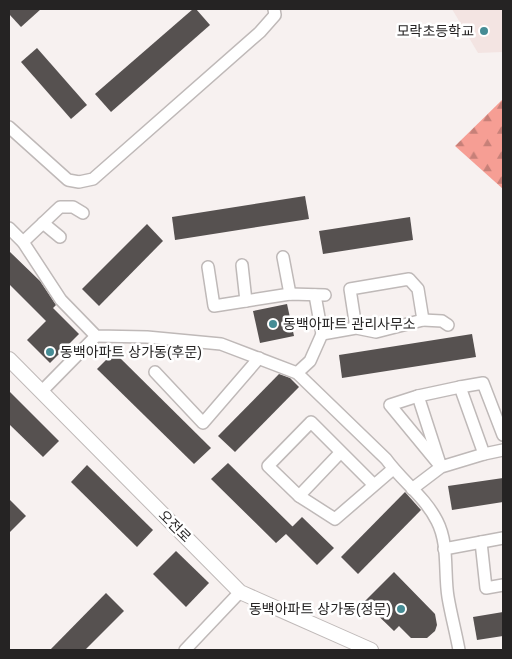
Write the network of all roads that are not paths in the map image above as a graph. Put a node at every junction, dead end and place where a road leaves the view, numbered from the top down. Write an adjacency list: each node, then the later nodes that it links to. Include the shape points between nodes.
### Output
1 (274, 9): 2 (street, via 275,15 260,32 93,179 68,180)
2 (9, 127)
3 (83, 213): 4 (street, via 73,206 60,207)
4 (43, 223): 6 (street); 7 (street)
5 (9, 228): 7 (street)
6 (60, 237)
7 (23, 242): 17 (street, via 61,300)
8 (282, 257): 11 (street)
9 (242, 265): 12 (street)
10 (208, 267): 12 (street, via 214,306)
11 (290, 294): 12 (street); 16 (street, via 320,295)
12 (246, 301)
13 (423, 320): 14 (street, via 442,321); 15 (street, via 376,332); 15 (street, via 418,289 409,279 350,289)
14 (448, 325)
15 (356, 328): 16 (street)
16 (322, 334): 21 (street, via 310,361)
17 (96, 336): 18 (street, via 221,344); 23 (street)
18 (259, 358): 20 (street, via 203,423); 21 (street)
19 (9, 359): 23 (street, 오전로)
20 (155, 372)
21 (297, 373): 30 (street)
22 (460, 387): 24 (street); 25 (street, via 482,383); 28 (street)
23 (41, 392): 38 (street, 오전로)
24 (418, 396): 29 (street); 29 (street, via 390,405)
25 (503, 435)
26 (503, 450): 28 (street)
27 (340, 453): 31 (street); 33 (street); 33 (street, via 311,422 268,466)
28 (484, 454): 29 (street)
29 (441, 467): 32 (street)
30 (393, 469): 31 (street); 32 (street)
31 (373, 484): 33 (street, via 336,519)
32 (412, 489): 36 (street, via 438,523)
33 (299, 496)
34 (503, 538): 35 (street)
35 (481, 542): 36 (street); 37 (street, via 486,588)
36 (444, 549): 41 (street, via 448,597)
37 (503, 585)
38 (240, 592): 39 (street); 40 (street, 오전로)
39 (185, 650)
40 (371, 650)
41 (459, 650)

